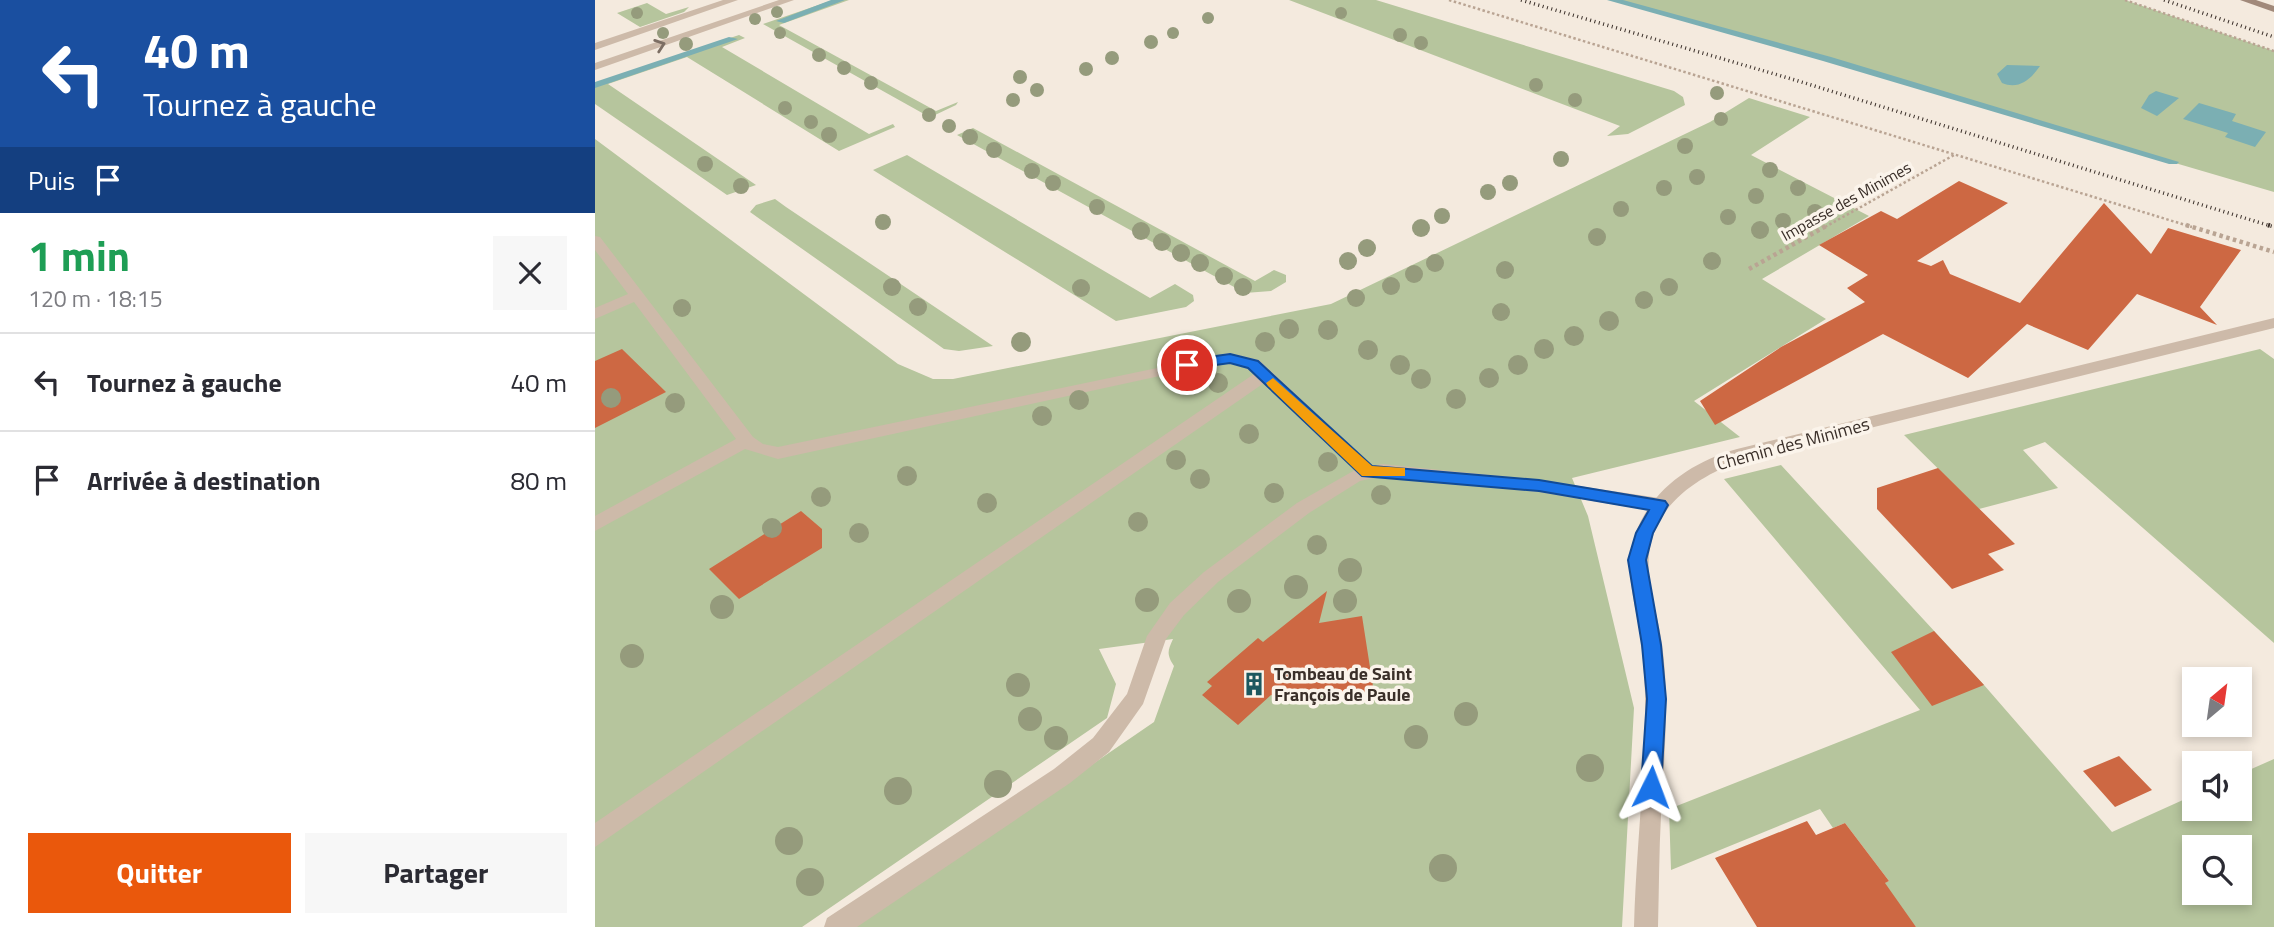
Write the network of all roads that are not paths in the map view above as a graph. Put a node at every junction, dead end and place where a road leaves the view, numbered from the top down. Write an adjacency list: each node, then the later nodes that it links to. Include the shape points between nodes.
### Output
1 (701, 0): 5 (street)
2 (733, 0): 5 (street)
3 (789, 0): 7 (street)
4 (2245, 0): 6 (street)
5 (713, 7): 7 (street); 8 (street)
6 (2274, 9)
7 (735, 19): 9 (street, one-way to 7)
8 (595, 47)
9 (595, 67)
10 (595, 240): 11 (street)
11 (637, 295): 12 (street); 15 (street)
12 (595, 314)
13 (2274, 323): 17 (street, Chemin des Minimes, via 1737,456 1687,477)
14 (1264, 375): 15 (street, via 1243,361 1215,359 778,453); 16 (street); 19 (street)
15 (747, 441): 18 (street)
16 (1368, 472): 17 (street, via 1539,486); 20 (street, via 1303,508 1177,608 1157,636 1136,698 1101,745)
17 (1659, 505): 21 (street, Chemin des Minimes, via 1644,533 1637,560 1656,699)
18 (595, 524)
19 (595, 836)
20 (836, 927)
21 (1646, 927)

